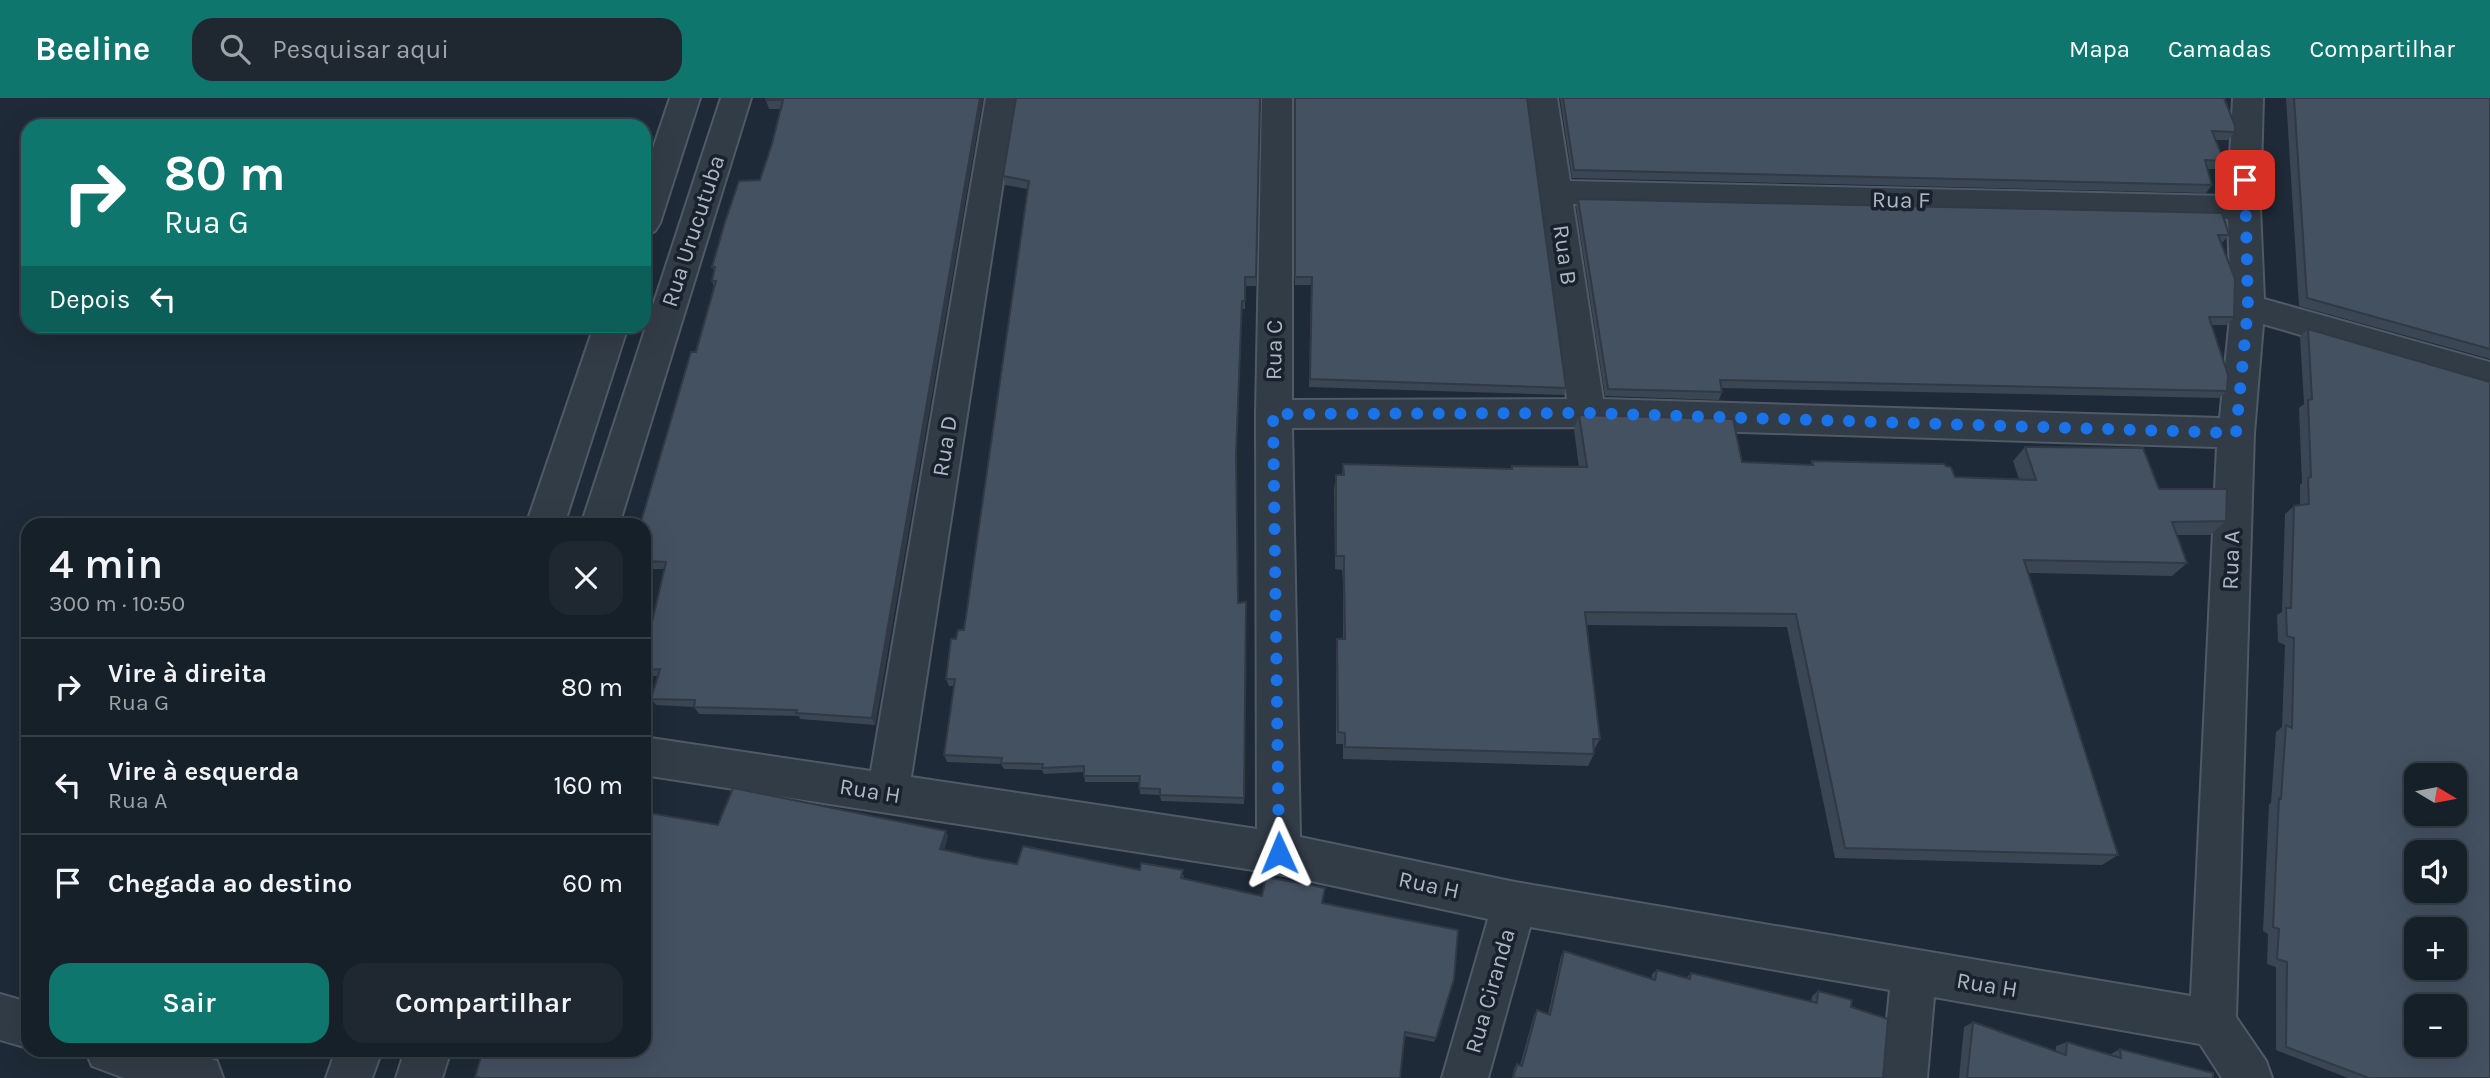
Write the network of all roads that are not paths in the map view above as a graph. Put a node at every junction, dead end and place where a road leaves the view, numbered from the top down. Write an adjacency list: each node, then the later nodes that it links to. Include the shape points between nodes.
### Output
1 (685, 98): 8 (street)
2 (736, 98): 16 (street, Rua Urucutuba)
3 (1001, 98): 21 (street, Rua D)
4 (1277, 98): 14 (street, Rua C)
5 (1542, 98): 7 (street, Rua B)
6 (2248, 98): 9 (street, Rua A)
7 (1557, 192): 9 (street, Rua F); 13 (street, Rua B)
8 (651, 202)
9 (2244, 208): 10 (street, Rua A)
10 (2248, 307): 12 (street); 17 (street, Rua A)
11 (609, 333): 15 (street)
12 (2490, 376)
13 (1587, 413): 14 (street); 17 (street)
14 (1273, 414): 22 (street, Rua C)
15 (577, 428): 16 (street); 18 (street)
16 (630, 428): 19 (street, Rua Urucutuba)
17 (2236, 433): 27 (street, Rua A)
18 (547, 518): 19 (street)
19 (602, 518)
20 (651, 757): 21 (street, Rua H)
21 (888, 793): 22 (street, Rua H)
22 (1279, 853): 23 (street, Rua H)
23 (1515, 903): 24 (street, Rua H); 34 (street, Rua Ciranda)
24 (1914, 973): 27 (street, Rua H); 35 (street)
25 (0, 1017): 26 (street)
26 (21, 1023)
27 (2213, 1023): 36 (street)
28 (131, 1057): 31 (street)
29 (356, 1057): 32 (street)
30 (426, 1057): 33 (street)
31 (200, 1078)
32 (349, 1078)
33 (419, 1078)
34 (1465, 1078)
35 (1904, 1078)
36 (2249, 1078)

